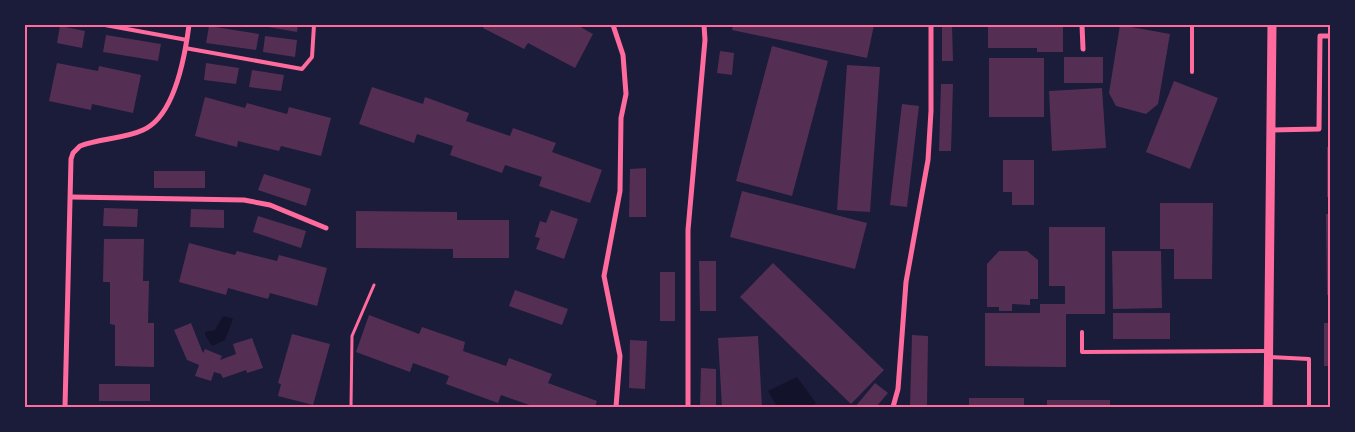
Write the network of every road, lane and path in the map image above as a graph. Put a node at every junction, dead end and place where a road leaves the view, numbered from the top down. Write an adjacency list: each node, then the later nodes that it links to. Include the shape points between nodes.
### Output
1 (105, 25): 11 (lane)
2 (189, 25): 11 (street)
3 (314, 25): 12 (lane, via 312,57 302,69)
4 (613, 25): 23 (street, via 624,55 626,94 621,118 620,191 604,276 620,356)
5 (704, 25): 24 (street, via 688,230)
6 (930, 25): 25 (street, via 928,160 906,282 898,389)
7 (1082, 25): 13 (street)
8 (1192, 25): 14 (lane)
9 (1272, 25): 15 (street)
10 (1330, 36): 15 (street, via 1320,36 1319,129)
11 (187, 40): 12 (street)
12 (185, 48): 16 (street, via 175,88 161,117 142,131 76,149 71,159)
13 (1083, 48)
14 (1192, 72)
15 (1271, 130): 20 (street)
16 (71, 198): 17 (street, via 244,200 270,205); 21 (street)
17 (326, 228)
18 (374, 285): 22 (path, via 352,336)
19 (1082, 332): 20 (lane, via 1082,352)
20 (1268, 354): 26 (street); 27 (lane, via 1310,359)
21 (65, 407)
22 (351, 407)
23 (616, 407)
24 (688, 407)
25 (893, 407)
26 (1268, 407)
27 (1309, 407)

